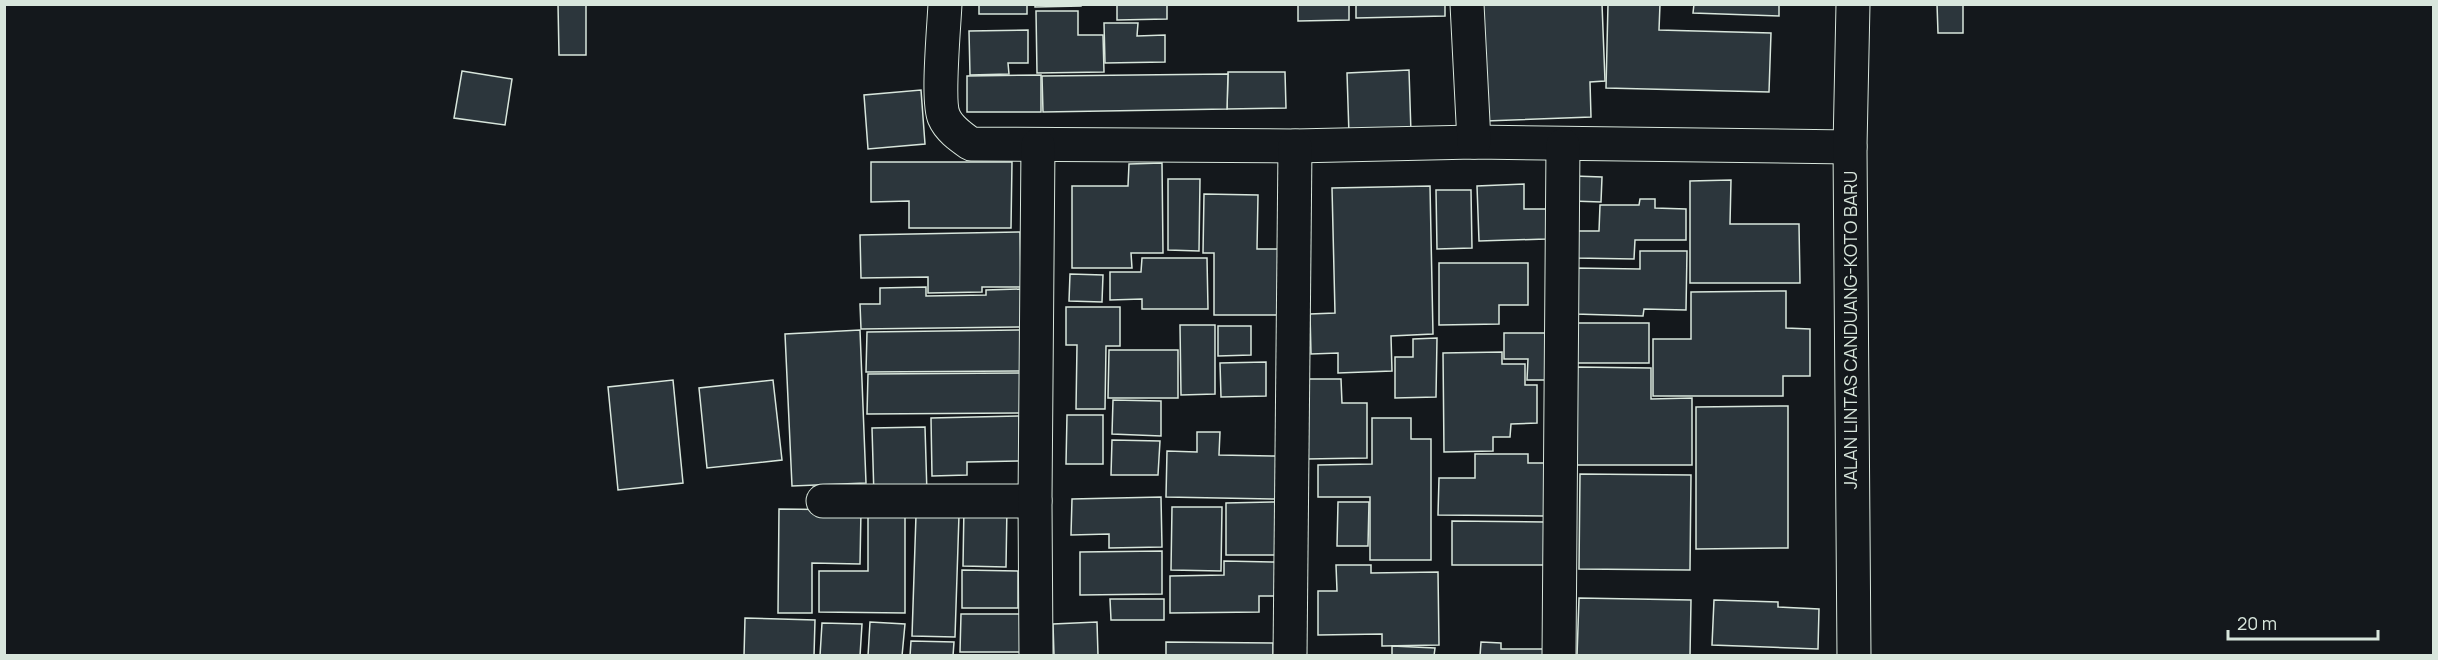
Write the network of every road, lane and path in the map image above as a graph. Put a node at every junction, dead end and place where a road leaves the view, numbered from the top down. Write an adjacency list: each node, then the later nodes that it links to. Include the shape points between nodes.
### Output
1 (945, 4): 5 (street, via 944,117 971,144)
2 (1467, 4): 4 (street)
3 (1853, 4): 8 (street, JALAN LINTAS CANDUANG-KOTO BARU)
4 (1474, 142): 6 (street); 7 (street)
5 (1038, 145): 7 (street); 10 (street)
6 (1563, 145): 8 (street); 13 (street)
7 (1295, 146): 12 (street)
8 (1850, 147): 14 (street, JALAN LINTAS CANDUANG-KOTO BARU)
9 (823, 501): 10 (street)
10 (1035, 501): 11 (street)
11 (1036, 656)
12 (1290, 656)
13 (1559, 656)
14 (1854, 656)

